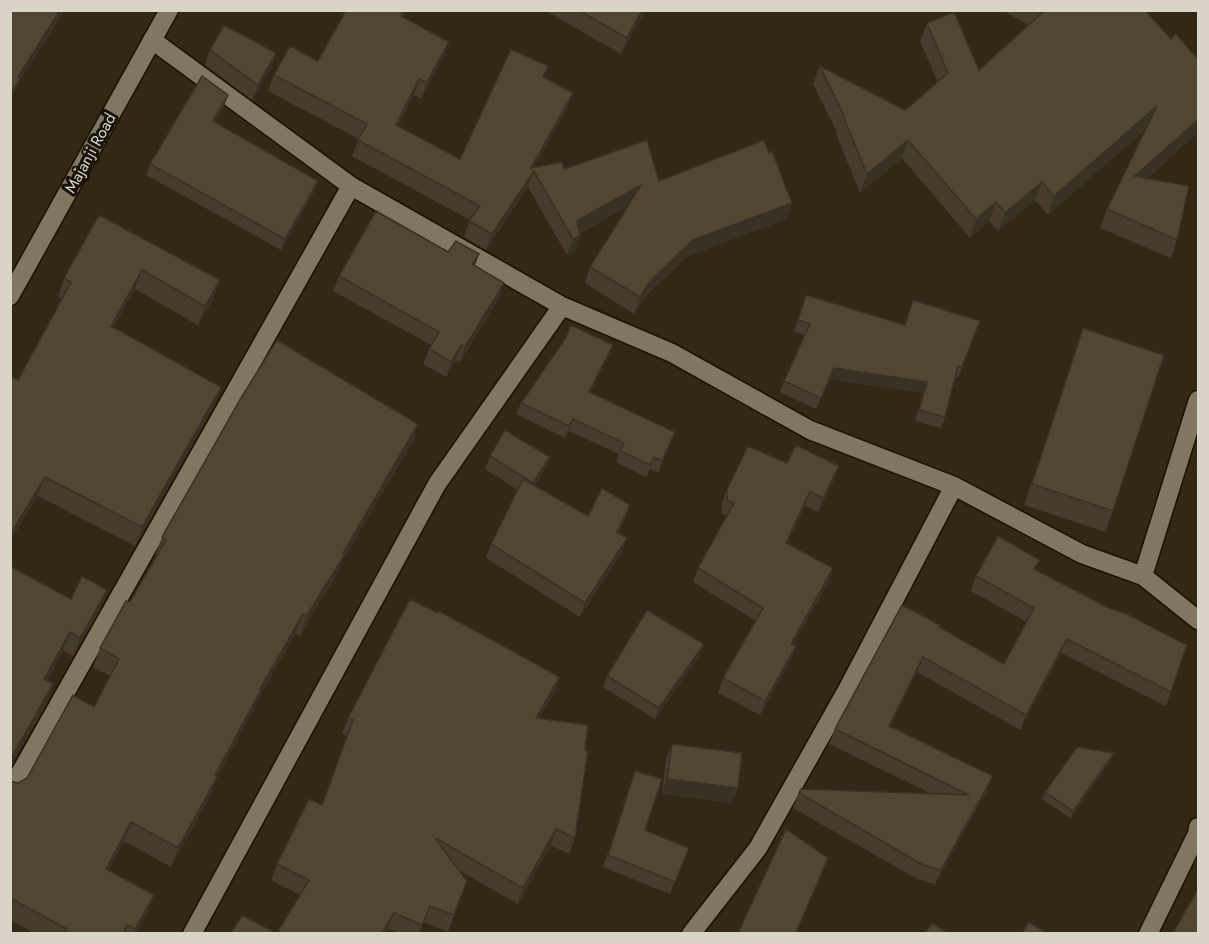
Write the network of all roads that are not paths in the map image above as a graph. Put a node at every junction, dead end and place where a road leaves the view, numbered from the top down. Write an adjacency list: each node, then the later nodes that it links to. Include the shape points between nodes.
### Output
1 (169, 10): 2 (street, Majanji Road)
2 (152, 40): 3 (street); 4 (street, Majanji Road)
3 (351, 186): 5 (street); 10 (street)
4 (10, 296)
5 (562, 306): 7 (street, via 672,353 810,430); 12 (street, via 437,484)
6 (1198, 400): 8 (street)
7 (954, 486): 8 (street, via 1082,554); 13 (street, via 847,690 758,848)
8 (1143, 576): 9 (street)
9 (1198, 620)
10 (10, 791)
11 (1198, 832): 14 (street)
12 (192, 933)
13 (691, 933)
14 (1148, 933)

